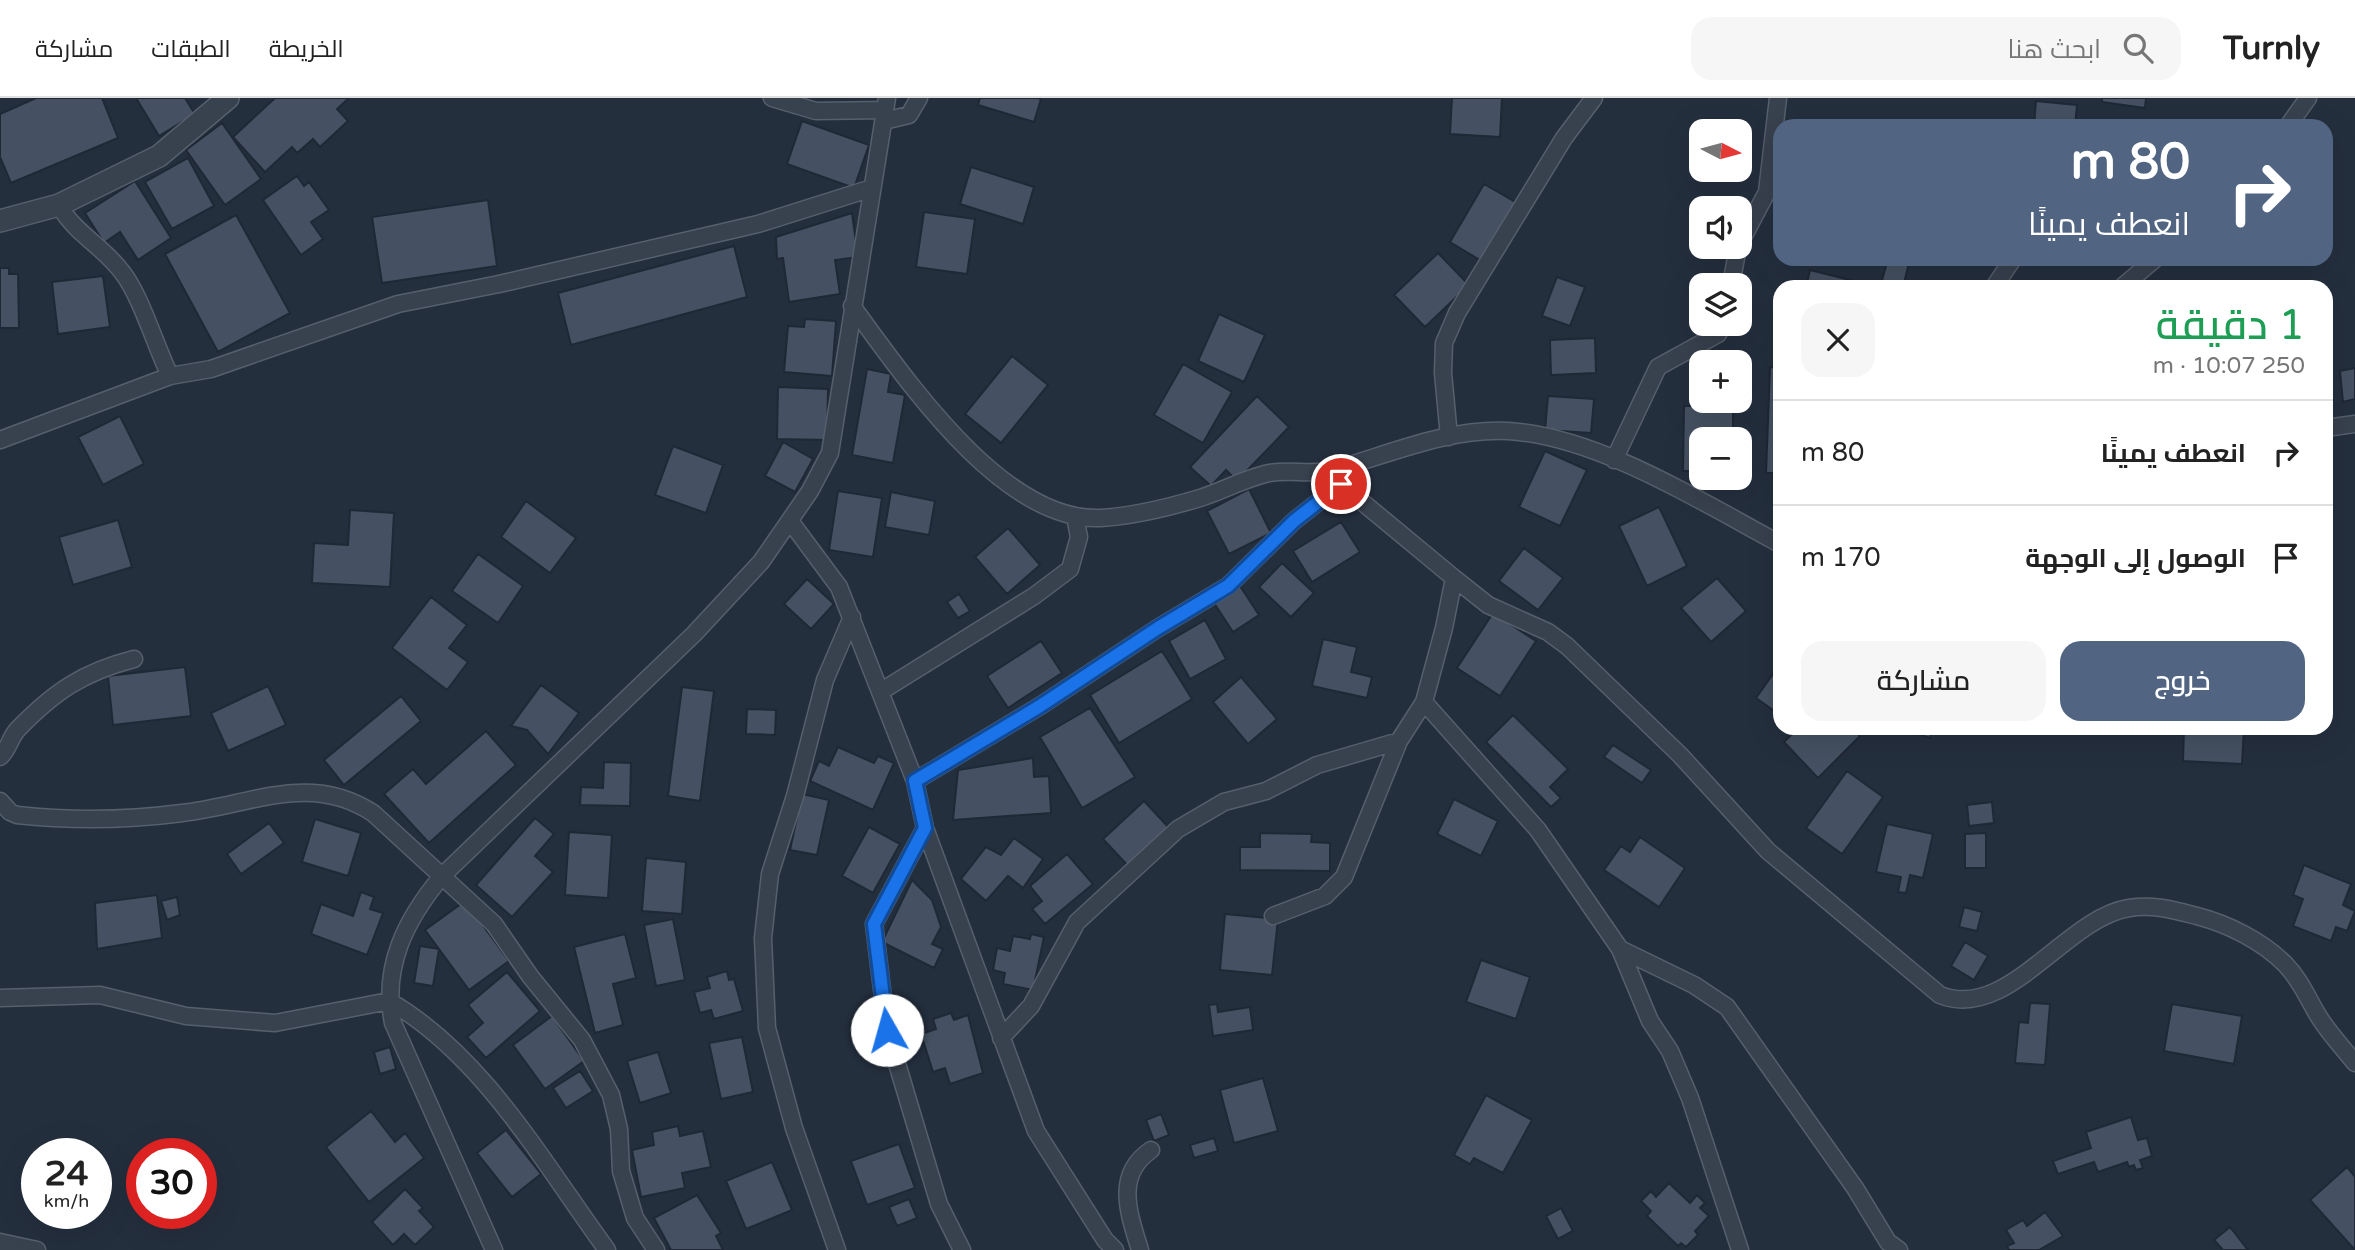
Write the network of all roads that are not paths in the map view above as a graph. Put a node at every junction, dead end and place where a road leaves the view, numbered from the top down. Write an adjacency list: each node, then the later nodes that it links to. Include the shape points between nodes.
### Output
1 (228, 98): 12 (street, via 159,156)
2 (772, 98): 7 (street, via 816,111)
3 (919, 98): 7 (street, via 909,115)
4 (1594, 98): 22 (street, via 1516,215 1444,343)
5 (1778, 98): 8 (street)
6 (2308, 98): 9 (street)
7 (885, 110): 11 (street)
8 (1776, 119)
9 (2293, 119)
10 (1773, 141): 13 (street, via 1767,192)
11 (872, 188): 17 (street); 19 (street, via 758,224 398,304 211,369)
12 (60, 205): 14 (street); 19 (street, via 77,231 110,257 129,282)
13 (1752, 220)
14 (0, 221)
15 (2147, 266): 16 (street)
16 (2130, 280)
17 (852, 306): 27 (street, via 932,413 984,464 1030,499); 28 (street, via 830,453)
18 (1714, 336): 24 (street, via 1658,367)
19 (170, 376): 23 (street)
20 (2355, 424): 21 (street)
21 (2333, 427)
22 (1448, 437): 24 (street, via 1504,431 1545,435); 25 (street)
23 (0, 440)
24 (1614, 460): 29 (street)
25 (1326, 472): 26 (street); 27 (street, via 1268,473 1179,502 1102,518)
26 (1341, 484): 30 (street); 37 (street, via 1294,521 1228,586)
27 (1075, 517): 33 (street, via 1079,537 1070,569)
28 (790, 521): 31 (street, via 839,587); 40 (street, via 761,562 694,634)
29 (1773, 540)
30 (1454, 578): 34 (street); 46 (street, via 1488,605 1548,632 1567,646 1680,755 1768,852 1940,995 1957,1002 1984,999 2104,917 2128,908 2160,907 2207,919 2255,940 2285,964)
31 (852, 617): 33 (street); 53 (street, via 825,680 770,874 763,938 767,1028 794,1128)
32 (134, 659): 36 (street, via 97,668 52,695 14,733)
33 (880, 692): 37 (street)
34 (1423, 702): 35 (street); 42 (street, via 1538,830)
35 (1399, 740): 41 (street, via 1344,877 1325,896); 45 (street, via 1317,765 1266,791 1224,802 1178,829 1077,922 1031,1006)
36 (0, 757)
37 (915, 781): 39 (street)
38 (0, 801): 40 (street, via 17,815 122,817 187,813 267,794 338,796 373,813)
39 (925, 828): 45 (street); 54 (street, via 874,924 887,1030 939,1204)
40 (442, 876): 44 (street, via 405,931 395,955); 52 (street, via 494,924 582,1040 611,1095 621,1171 635,1218)
41 (1273, 916)
42 (1620, 949): 57 (street, via 1690,1098); 58 (street, via 1694,985 1727,1007 1888,1242)
43 (0, 998): 44 (street, via 100,995 186,1016 275,1023)
44 (389, 1001): 50 (street, via 409,1064); 51 (street, via 427,1024 484,1083)
45 (1001, 1038): 55 (street, via 1036,1131)
46 (2355, 1063)
47 (1151, 1150): 56 (street, via 1131,1168 1127,1188)
48 (0, 1242): 49 (street)
49 (37, 1250)
50 (494, 1250)
51 (607, 1250)
52 (656, 1250)
53 (836, 1250)
54 (962, 1250)
55 (1115, 1250)
56 (1140, 1250)
57 (1740, 1250)
58 (1899, 1250)

